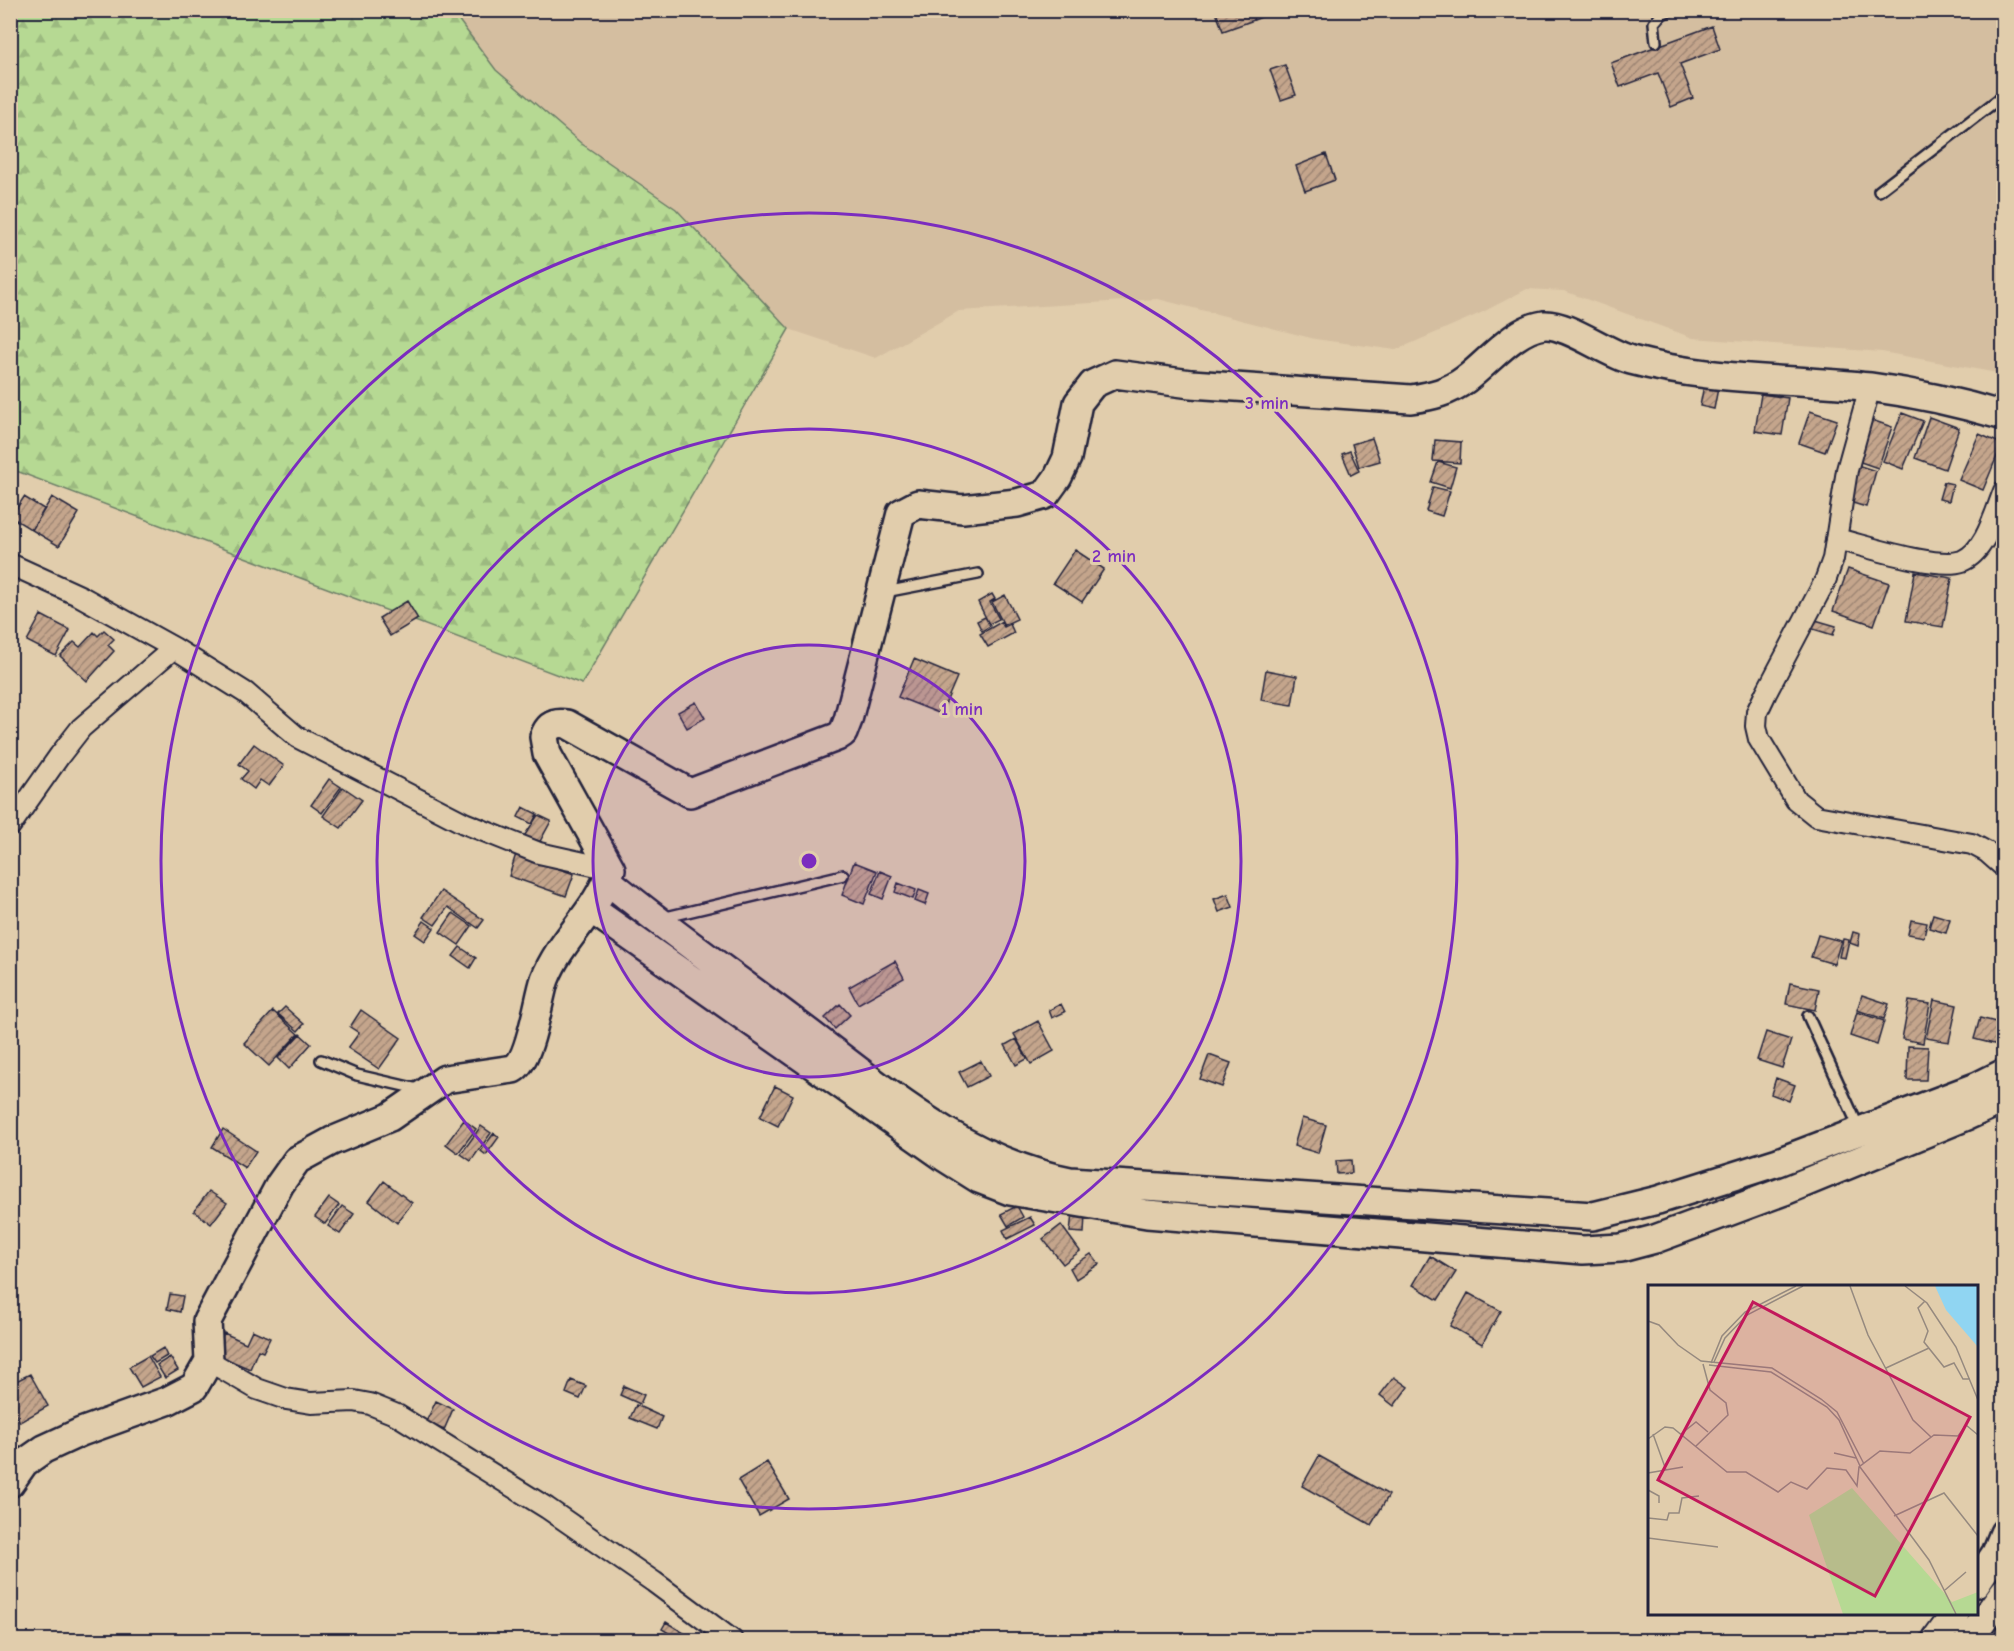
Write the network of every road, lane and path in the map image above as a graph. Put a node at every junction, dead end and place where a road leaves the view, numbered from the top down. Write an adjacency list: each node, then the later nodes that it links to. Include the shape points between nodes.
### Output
1 (1671, 10): 2 (lane, via 1654,23)
2 (1656, 42)
3 (2004, 95): 4 (lane)
4 (1995, 104): 5 (lane); 6 (lane)
5 (2004, 111)
6 (1880, 191)
7 (1870, 387): 8 (street, via 1926,395); 10 (street, via 1847,470); 13 (street, via 1659,366 1604,350 1569,331 1548,325 1533,328 1515,339 1452,388 1411,399 1191,384 1115,374 1093,384 1078,403 1067,458 1045,495 985,508 918,504 906,508 897,520)
8 (2004, 416)
9 (2004, 491): 10 (street, via 1990,528 1975,551 1962,561 1937,564)
10 (1836, 539): 16 (street, via 1825,580 1757,712 1759,739 1796,800 1816,816 1972,844)
11 (10, 564): 14 (street, via 80,596)
12 (978, 574): 13 (lane)
13 (880, 592): 17 (street, via 846,727 828,741 690,793 567,724 558,722 551,726 544,737 547,754)
14 (174, 648): 15 (street, via 81,728); 17 (street, via 246,693 297,737 464,823)
15 (10, 826)
16 (2004, 867)
17 (609, 875): 19 (street); 20 (street)
18 (843, 875): 20 (lane)
19 (591, 909): 24 (street, via 554,958 540,992 526,1051 517,1067 451,1077); 28 (street, via 960,1168 1010,1191 1147,1214 1583,1250 1621,1248 1655,1239)
20 (657, 919): 27 (street, via 935,1126 995,1160 1041,1176 1153,1188 1593,1216)
21 (1808, 1016): 26 (lane)
22 (321, 1060): 24 (lane, via 357,1075)
23 (2004, 1073): 26 (street)
24 (427, 1092): 29 (street, via 390,1117 332,1141 291,1167 207,1321)
25 (2004, 1098): 28 (street)
26 (1860, 1131): 27 (street)
27 (1778, 1162): 28 (street)
28 (1787, 1190)
29 (209, 1360): 30 (street, via 194,1387 44,1449 24,1463); 35 (street, via 257,1389 286,1399 311,1403 354,1401 397,1415 547,1508)
30 (10, 1483)
31 (2004, 1533): 32 (street)
32 (1978, 1581)
33 (2004, 1592): 37 (street)
34 (1954, 1615): 36 (street)
35 (732, 1641)
36 (1936, 1641)
37 (1969, 1641)

